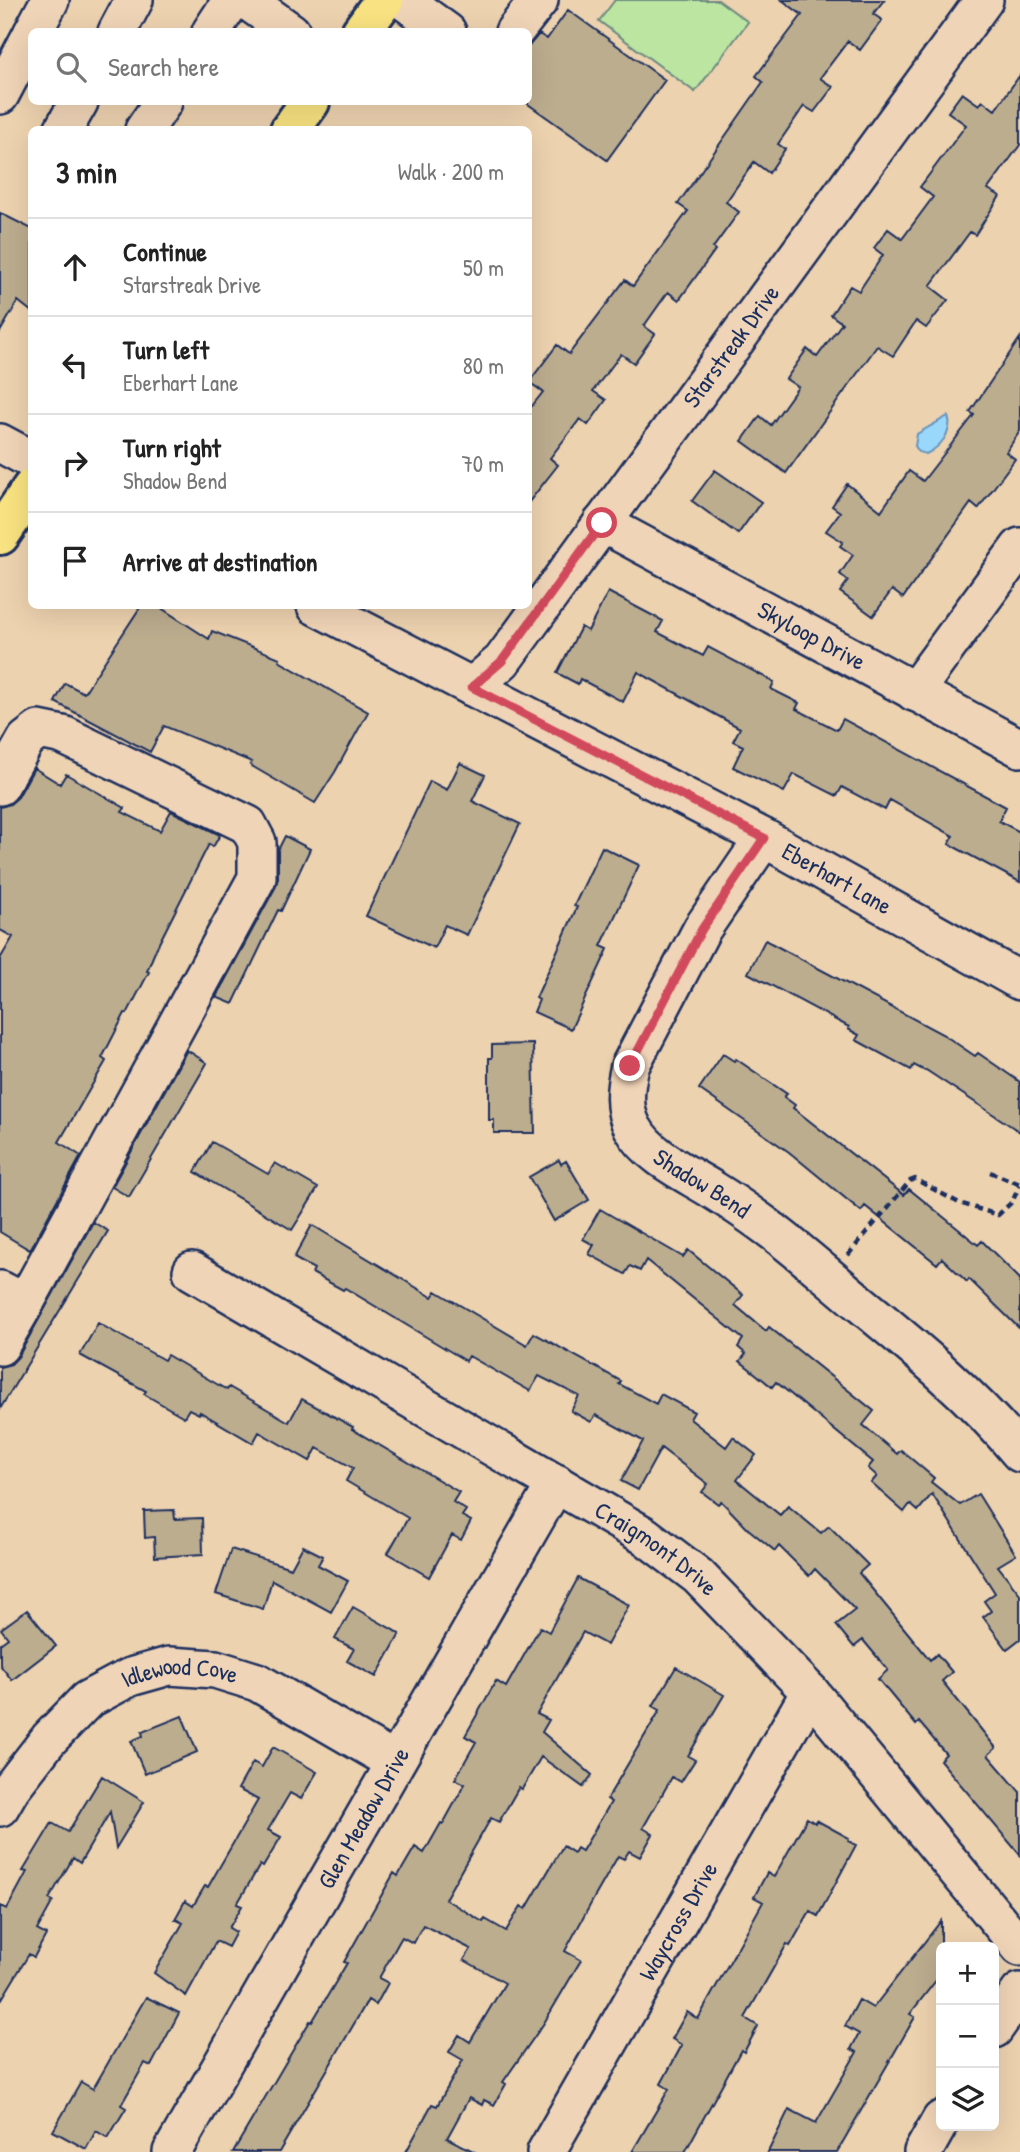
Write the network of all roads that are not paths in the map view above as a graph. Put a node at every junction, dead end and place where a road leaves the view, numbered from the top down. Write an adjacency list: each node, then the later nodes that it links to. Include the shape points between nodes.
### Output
1 (50, 0): 9 (street)
2 (134, 0): 10 (street)
3 (232, 0): 11 (street)
4 (246, 0): 12 (street)
5 (384, 0): 13 (main road)
6 (403, 0): 14 (street)
7 (539, 0): 15 (street)
8 (984, 0): 27 (street, Starstreak Drive)
9 (35, 28)
10 (119, 28)
11 (214, 28)
12 (285, 28)
13 (364, 28)
14 (442, 28)
15 (517, 28)
16 (28, 41): 17 (street)
17 (0, 95)
18 (77, 105): 21 (street)
19 (161, 105): 22 (street)
20 (308, 105): 23 (main road)
21 (65, 126)
22 (147, 126)
23 (293, 126)
24 (0, 443): 25 (street)
25 (28, 458)
26 (28, 494): 28 (main road)
27 (602, 523): 31 (street, Starstreak Drive, via 502,661); 32 (street, Skyloop Drive)
28 (0, 534)
29 (1020, 547): 32 (street)
30 (322, 609): 31 (street, Eberhart Lane)
31 (472, 687): 35 (street, Eberhart Lane)
32 (914, 692): 33 (street, Skyloop Drive)
33 (1020, 748)
34 (0, 786): 38 (street, via 26,740 39,730 63,734 248,825 257,842 257,878)
35 (764, 838): 36 (street, Eberhart Lane); 40 (street, Shadow Bend, via 702,929 630,1066 626,1108 634,1129 666,1161 775,1233 934,1364)
36 (1020, 981)
37 (192, 1271): 41 (street, Craigmont Drive)
38 (13, 1297): 39 (street)
39 (0, 1346)
40 (1020, 1453)
41 (556, 1483): 42 (street, Craigmont Drive, via 645,1536 698,1576); 43 (street, Glen Meadow Drive)
42 (810, 1692): 45 (street, Craigmont Drive); 50 (street, Waycross Drive)
43 (395, 1762): 44 (street, Idlewood Cove, via 257,1682 215,1669 169,1666 130,1677 87,1700 49,1739); 49 (street, Glen Meadow Drive)
44 (0, 1807)
45 (1020, 1947)
46 (1020, 1993): 47 (street)
47 (999, 2022)
48 (936, 2129): 51 (street)
49 (172, 2152)
50 (546, 2152)
51 (923, 2152)

